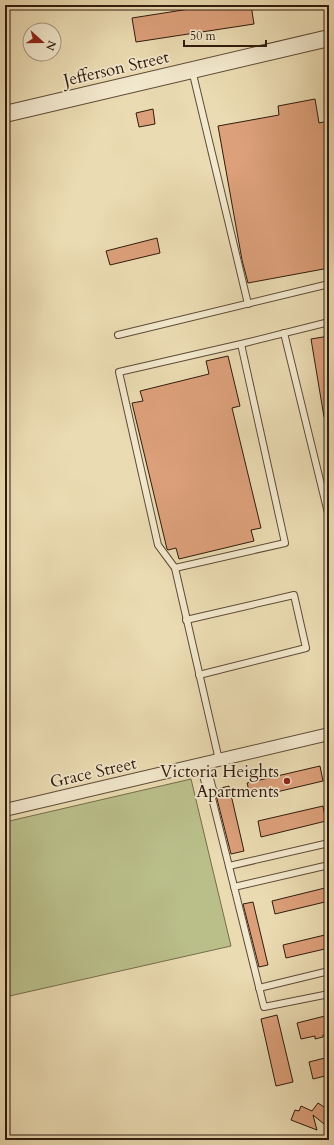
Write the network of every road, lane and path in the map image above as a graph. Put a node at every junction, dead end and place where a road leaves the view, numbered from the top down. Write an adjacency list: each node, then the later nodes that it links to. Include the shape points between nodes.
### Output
1 (329, 38): 2 (street, Jefferson Street)
2 (192, 70): 3 (street, Jefferson Street); 5 (lane)
3 (5, 114)
4 (329, 284): 5 (lane)
5 (248, 304): 8 (lane)
6 (329, 322): 7 (lane)
7 (284, 333): 9 (lane); 10 (lane)
8 (118, 335)
9 (241, 344): 11 (lane, via 285,543); 11 (lane, via 119,372 158,545)
10 (329, 517)
11 (175, 568): 12 (lane)
12 (186, 620): 13 (lane); 13 (lane, via 294,594 306,648)
13 (199, 675): 15 (lane)
14 (329, 734): 15 (street, Grace Street)
15 (219, 760): 16 (street, Grace Street)
16 (203, 764): 17 (street); 18 (street, Grace Street)
17 (210, 790): 21 (lane)
18 (5, 810)
19 (329, 843): 21 (lane)
20 (329, 865): 22 (lane)
21 (229, 866): 22 (lane)
22 (234, 887): 24 (lane)
23 (329, 971): 24 (lane)
24 (259, 988): 25 (lane, via 264,1008)
25 (329, 994)

